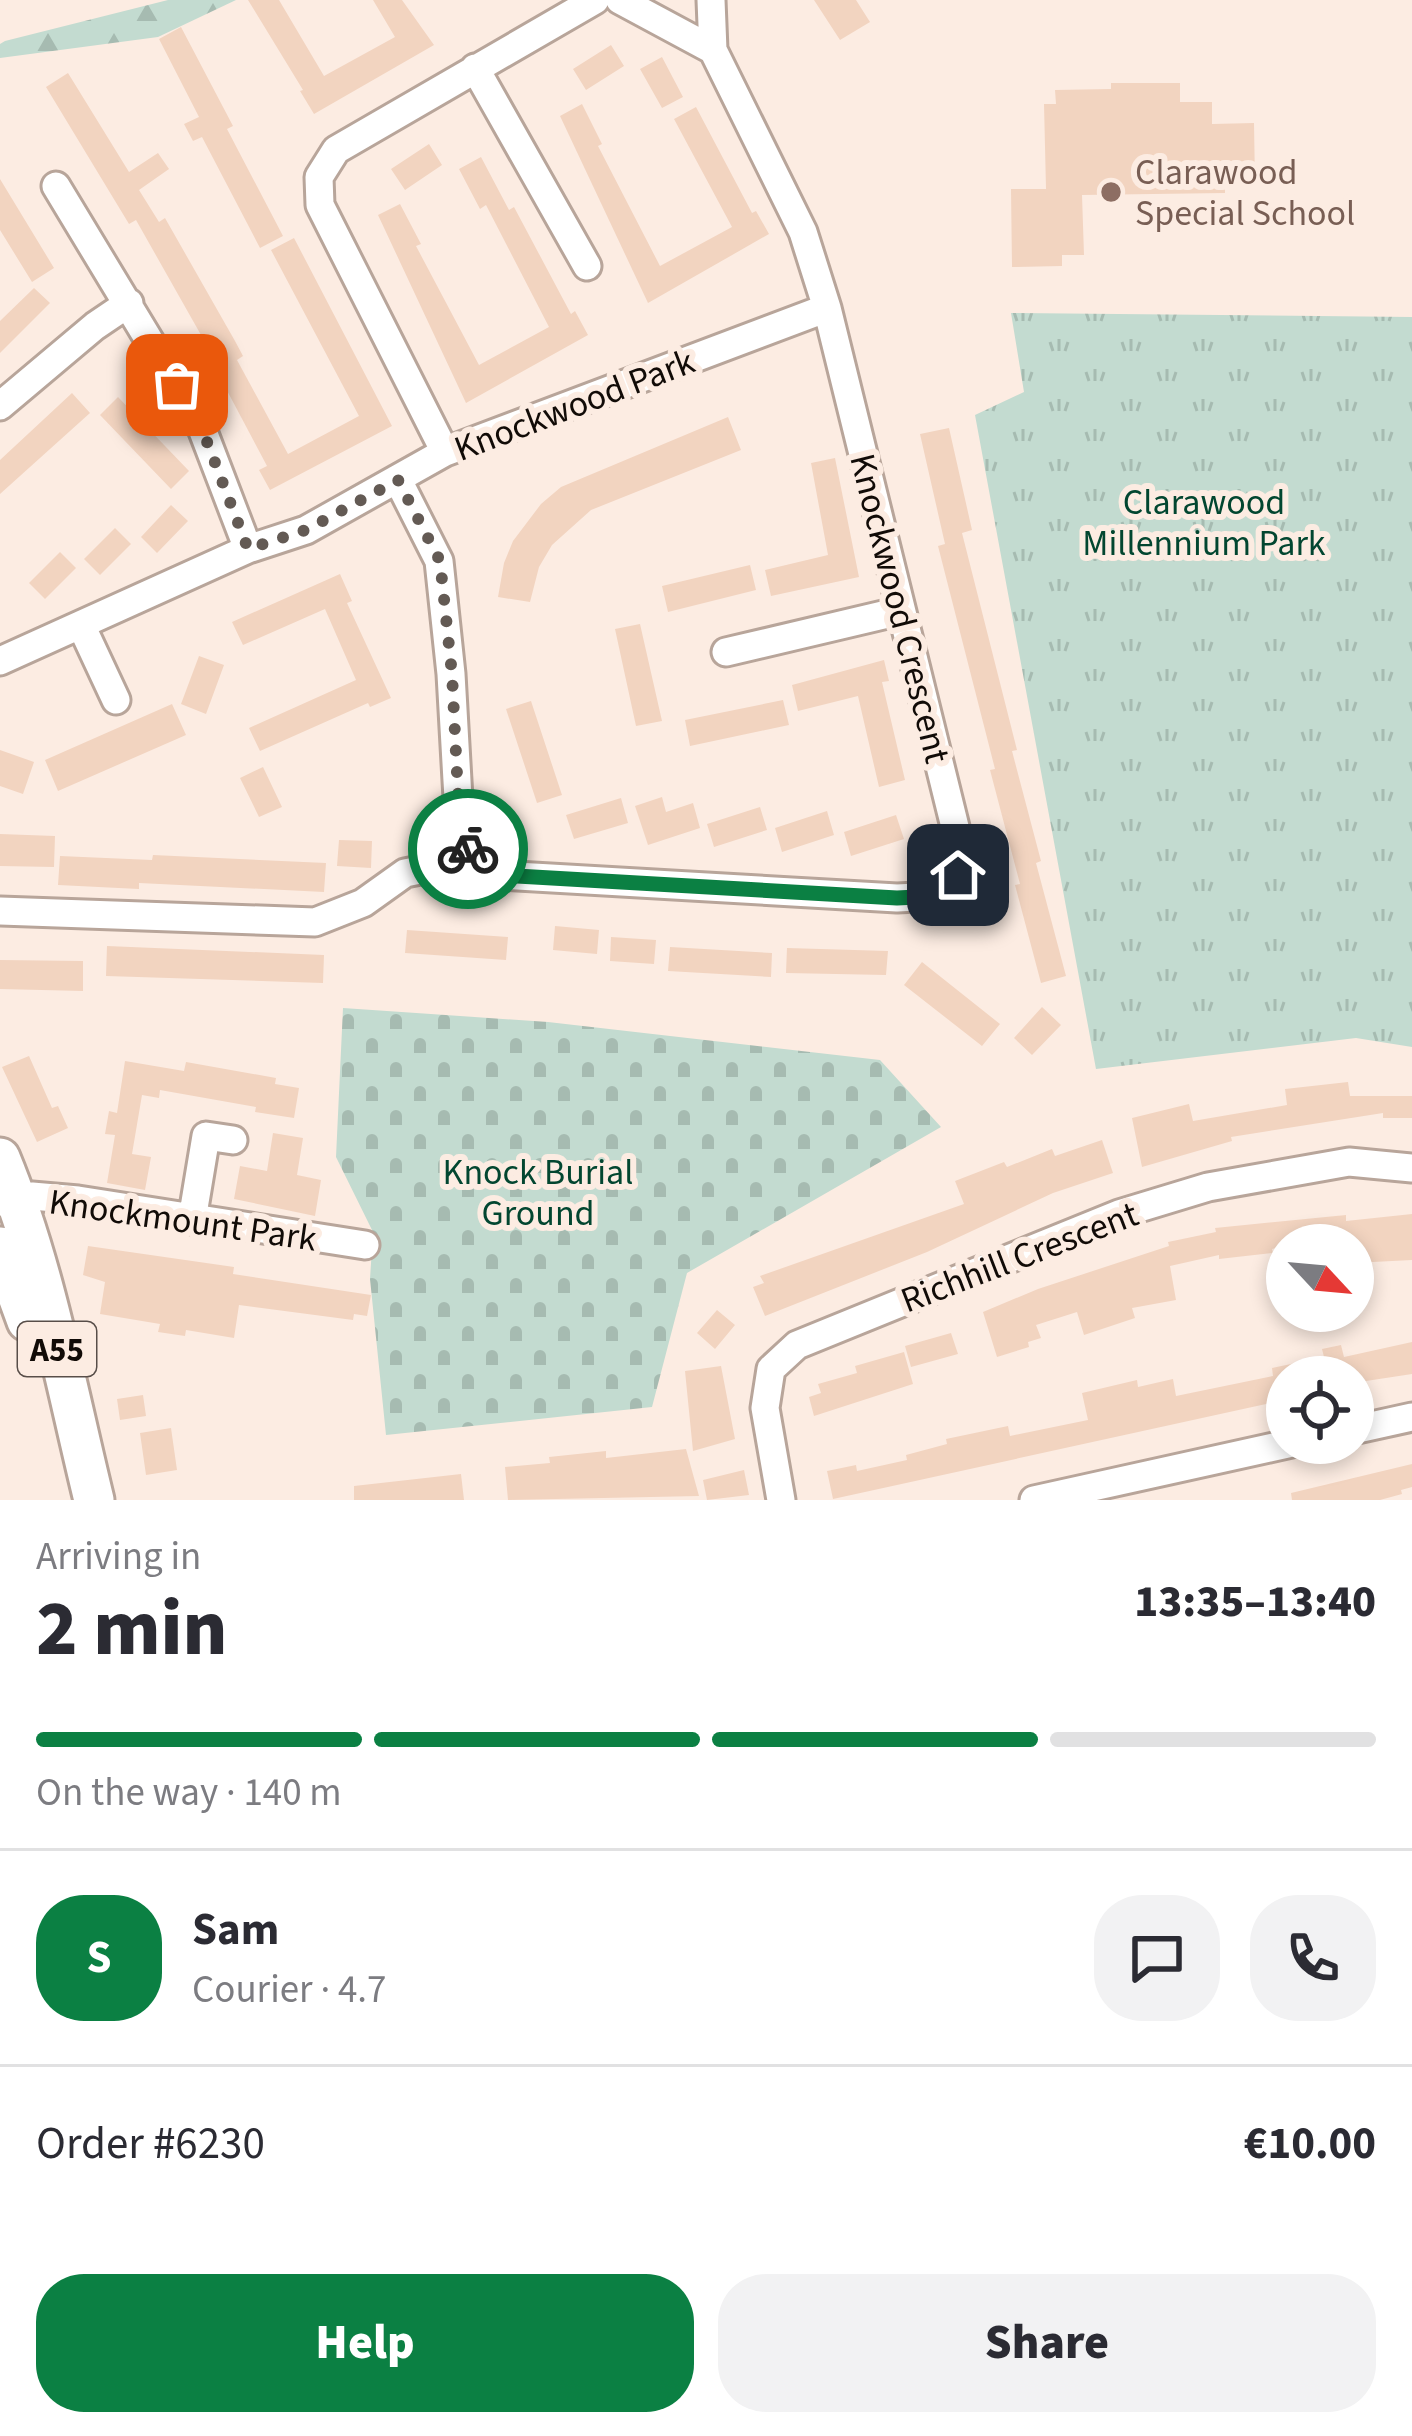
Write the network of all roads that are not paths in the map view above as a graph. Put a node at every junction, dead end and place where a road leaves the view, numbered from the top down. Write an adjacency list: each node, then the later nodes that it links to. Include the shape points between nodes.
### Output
1 (595, 0): 5 (street)
2 (620, 0): 4 (street)
3 (711, 0): 4 (street, Knockwood Crescent)
4 (713, 50): 9 (street, Knockwood Crescent, via 803,232)
5 (475, 68): 7 (street); 11 (street, via 336,149 319,177 320,205)
6 (56, 186): 8 (street)
7 (587, 266)
8 (129, 303): 10 (street); 13 (street, via 201,426)
9 (827, 308): 11 (street, Knockwood Park); 14 (street, Knockwood Crescent)
10 (0, 406)
11 (446, 452): 12 (street, Knockwood Park)
12 (398, 480): 13 (street, Knockwood Park, via 306,530); 19 (street, via 440,561 460,834)
13 (248, 549): 15 (street, Knockwood Park)
14 (900, 611): 16 (street); 19 (street, Knockwood Crescent, via 958,839 958,875 937,896 501,875)
15 (81, 625): 17 (street, Knockwood Park); 18 (street)
16 (726, 652)
17 (0, 662)
18 (116, 700)
19 (476, 866): 20 (street, Knockwood Crescent, via 405,873 363,903 315,922)
20 (0, 911)
21 (233, 1140): 25 (street, via 206,1136)
22 (0, 1158): 24 (highway, A55)
23 (1412, 1168): 32 (street, Richhill Crescent, via 1349,1162 1208,1187 1119,1214 797,1345 771,1369 765,1408)
24 (9, 1201): 25 (street, Knockmount Park, via 78,1201); 31 (highway, A55)
25 (192, 1220): 26 (street, Knockmount Park)
26 (365, 1245)
27 (0, 1247): 31 (highway, A55)
28 (1412, 1417): 29 (street)
29 (1374, 1425)
30 (1266, 1449): 33 (street)
31 (93, 1500)
32 (781, 1500)
33 (1034, 1500)

